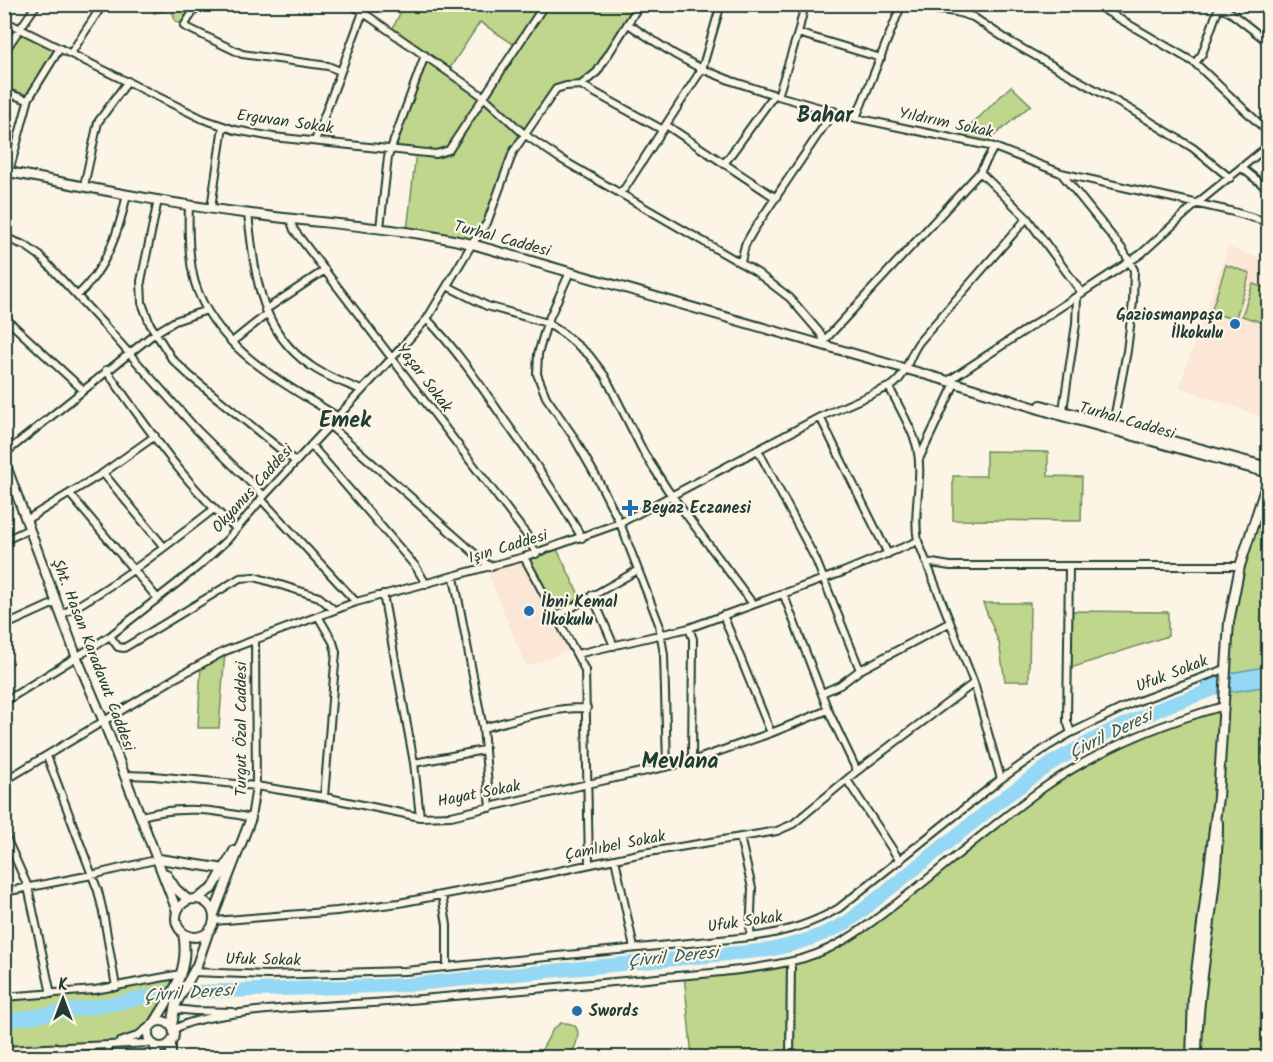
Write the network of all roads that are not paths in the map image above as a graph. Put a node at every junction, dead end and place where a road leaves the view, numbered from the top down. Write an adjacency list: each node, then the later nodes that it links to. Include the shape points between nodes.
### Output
1 (37, 4): 17 (street)
2 (104, 4): 22 (street)
3 (198, 4): 27 (street, via 184,26 242,54)
4 (351, 4): 14 (street)
5 (545, 4): 32 (street)
6 (640, 4): 16 (street)
7 (721, 4): 26 (street)
8 (805, 4): 18 (street)
9 (1094, 4): 13 (street)
10 (898, 5): 12 (street); 24 (street)
11 (1218, 5): 19 (street); 25 (street, via 1202,54)
12 (927, 7): 49 (street, via 972,17 1135,112 1193,148)
13 (1107, 8): 25 (street)
14 (363, 12): 23 (street); 27 (street)
15 (4, 21): 17 (street, Erguvan Sokak)
16 (628, 24): 26 (street, Yıldırım Sokak); 29 (street, via 597,72)
17 (21, 28): 20 (street, Erguvan Sokak); 21 (street)
18 (798, 33): 24 (street); 31 (street)
19 (1269, 42)
20 (60, 48): 22 (street, Erguvan Sokak); 33 (street)
21 (4, 52)
22 (70, 53): 28 (street, Erguvan Sokak)
23 (425, 56): 32 (street); 43 (street)
24 (881, 57): 35 (street)
25 (1195, 63): 38 (street)
26 (702, 69): 31 (street, Yıldırım Sokak); 37 (street)
27 (340, 70): 40 (street)
28 (128, 81): 36 (street, Erguvan Sokak); 50 (street, via 98,122)
29 (581, 84): 37 (street); 39 (street, Okyanus Caddesi, via 556,89)
30 (4, 92): 33 (street)
31 (776, 95): 34 (street, Yıldırım Sokak); 44 (street)
32 (484, 97): 39 (street); 43 (street, Erguvan Sokak, via 449,150 435,154)
33 (28, 100): 46 (street)
34 (834, 111): 35 (street, Yıldırım Sokak); 54 (street)
35 (856, 118): 42 (street, Yıldırım Sokak)
36 (222, 126): 40 (street, Erguvan Sokak); 58 (street)
37 (664, 127): 44 (street); 52 (street)
38 (1269, 132)
39 (524, 134): 52 (street); 65 (street, Okyanus Caddesi, via 507,164 490,217)
40 (315, 141): 43 (street, Erguvan Sokak)
41 (1269, 146): 45 (street)
42 (994, 147): 47 (street); 48 (street, Yıldırım Sokak)
43 (391, 149): 63 (street)
44 (724, 164): 54 (street)
45 (1242, 168): 49 (street); 51 (street)
46 (7, 172): 50 (street, Turhal Caddesi)
47 (980, 172): 60 (street); 80 (street)
48 (1061, 173): 57 (street, Yıldırım Sokak); 66 (street)
49 (1230, 177): 57 (street)
50 (84, 186): 53 (street, Turhal Caddesi)
51 (1269, 189)
52 (619, 193): 67 (street)
53 (127, 194): 55 (street, Turhal Caddesi); 72 (street, via 111,248 94,278)
54 (776, 198): 67 (street, via 748,238)
55 (158, 200): 56 (street, Turhal Caddesi); 78 (street, via 140,287)
56 (189, 205): 58 (street, Turhal Caddesi); 73 (street, via 192,270)
57 (1195, 205): 62 (street, Yıldırım Sokak); 66 (street)
58 (211, 208): 59 (street, Turhal Caddesi)
59 (248, 214): 61 (street, Turhal Caddesi); 74 (street, via 255,274)
60 (1027, 218): 71 (street); 83 (street, Işın Caddesi, via 920,340)
61 (290, 219): 63 (street, Turhal Caddesi); 68 (street, Yaşar Sokak)
62 (1269, 222)
63 (380, 228): 65 (street, Turhal Caddesi)
64 (4, 237): 72 (street, via 35,252)
65 (472, 244): 69 (street, Turhal Caddesi); 70 (street, Okyanus Caddesi)
66 (1131, 261): 71 (street); 94 (street, via 1133,302)
67 (741, 262): 80 (street, via 790,298 820,333)
68 (325, 270): 74 (street); 82 (street, Yaşar Sokak)
69 (570, 272): 77 (street); 80 (street, Turhal Caddesi)
70 (447, 286): 76 (street, Okyanus Caddesi); 77 (street, via 487,306)
71 (1079, 295): 85 (street); 90 (street)
72 (77, 296): 81 (street)
73 (207, 310): 78 (street); 79 (street)
74 (266, 312): 79 (street); 88 (street, via 303,360)
75 (4, 317): 87 (street)
76 (427, 319): 82 (street, Okyanus Caddesi); 114 (street, via 470,370 550,484)
77 (547, 323): 107 (street, via 577,344 601,371 644,453); 111 (street, via 537,362 540,386)
78 (154, 333): 81 (street); 101 (street, via 190,376)
79 (232, 342): 91 (street, via 273,375)
80 (822, 343): 83 (street, Turhal Caddesi)
81 (127, 353): 84 (street); 108 (street)
82 (392, 358): 88 (street, Okyanus Caddesi); 118 (street, Yaşar Sokak, via 526,534)
83 (905, 369): 85 (street, Turhal Caddesi); 86 (street, Işın Caddesi)
84 (106, 370): 87 (street); 95 (street)
85 (951, 382): 89 (street, Turhal Caddesi); 100 (street)
86 (889, 387): 92 (street, Işın Caddesi); 100 (street, via 917,445)
87 (82, 389): 98 (street)
88 (362, 390): 91 (street, Okyanus Caddesi)
89 (980, 391): 90 (street, Turhal Caddesi); 104 (street, Turhal Caddesi)
90 (1063, 410): 94 (street, Turhal Caddesi)
91 (337, 416): 93 (street, Okyanus Caddesi)
92 (820, 417): 97 (street, Işın Caddesi); 119 (street)
93 (329, 424): 96 (street, Okyanus Caddesi); 124 (street)
94 (1113, 424): 102 (street, Turhal Caddesi)
95 (154, 436): 103 (street); 109 (street)
96 (311, 445): 101 (street, Okyanus Caddesi); 129 (street, via 416,567)
97 (758, 450): 107 (street, Işın Caddesi); 128 (street)
98 (4, 454)
99 (4, 460): 110 (street, Şht. Hasan Karadavut Caddesi)
100 (919, 460): 116 (street, via 915,519)
101 (296, 462): 108 (street, Okyanus Caddesi)
102 (1269, 467)
103 (103, 473): 106 (street); 117 (street)
104 (1269, 473)
105 (1269, 479): 123 (street)
106 (70, 494): 110 (street); 125 (street)
107 (674, 496): 111 (street, Işın Caddesi); 136 (street)
108 (263, 498): 113 (street, Okyanus Caddesi); 135 (street)
109 (214, 509): 113 (street); 117 (street)
110 (26, 520): 112 (street, Şht. Hasan Karadavut Caddesi)
111 (620, 523): 114 (street, Işın Caddesi); 126 (street)
112 (29, 529): 115 (street); 134 (street, Şht. Hasan Karadavut Caddesi)
113 (237, 529): 133 (street, Okyanus Caddesi)
114 (582, 538): 118 (street, Işın Caddesi)
115 (4, 541)
116 (918, 541): 119 (street); 121 (street)
117 (164, 548): 125 (street)
118 (536, 554): 120 (street, Işın Caddesi)
119 (888, 554): 128 (street)
120 (524, 557): 124 (street, Işın Caddesi); 141 (street)
121 (926, 562): 122 (street, via 950,566); 142 (street)
122 (1069, 566): 123 (street); 162 (street, via 1067,721)
123 (1240, 566): 152 (street, via 1229,622)
124 (490, 567): 127 (street, Işın Caddesi)
125 (135, 570): 133 (street); 138 (street)
126 (638, 570): 132 (street); 146 (street)
127 (454, 577): 129 (street, Işın Caddesi); 160 (street)
128 (825, 579): 130 (street); 151 (street)
129 (426, 584): 131 (street, Işın Caddesi)
130 (783, 593): 136 (street); 154 (street)
131 (383, 594): 135 (street, Işın Caddesi); 166 (street)
132 (592, 596): 141 (street); 148 (street)
133 (158, 599): 145 (street, Okyanus Caddesi)
134 (57, 602): 138 (street, Şht. Hasan Karadavut Caddesi); 143 (street)
135 (356, 602): 137 (street, Işın Caddesi)
136 (753, 604): 140 (street)
137 (334, 610): 139 (street, Işın Caddesi); 145 (street, via 319,597 246,576 124,648 118,647)
138 (61, 615): 150 (street, Şht. Hasan Karadavut Caddesi)
139 (318, 615): 147 (street, Işın Caddesi); 175 (street, via 336,652)
140 (723, 615): 144 (street); 161 (street)
141 (557, 616): 149 (street)
142 (949, 623): 151 (street); 153 (street)
143 (4, 626)
144 (690, 628): 146 (street); 165 (street)
145 (110, 636): 150 (street, Okyanus Caddesi)
146 (662, 636): 148 (street); 167 (street)
147 (255, 639): 159 (street, Işın Caddesi, via 194,668); 174 (street, Turgut Özal Caddesi)
148 (614, 646): 149 (street)
149 (577, 654): 157 (street, via 585,670)
150 (77, 658): 155 (street, Okyanus Caddesi); 159 (street, Şht. Hasan Karadavut Caddesi)
151 (861, 670): 154 (street)
152 (1225, 672): 156 (street); 162 (street, Ufuk Sokak, via 1132,703)
153 (974, 683): 168 (street, Çamlıbel Sokak); 170 (street)
154 (822, 693): 158 (street)
155 (4, 702)
156 (1224, 702): 176 (street); 199 (street, via 1114,746 1065,774 859,932 830,949)
157 (587, 708): 160 (street, via 537,714); 173 (street)
158 (828, 710): 161 (street, Hayat Sokak); 168 (street)
159 (104, 722): 164 (street, Işın Caddesi); 169 (street, Şht. Hasan Karadavut Caddesi)
160 (483, 728): 163 (street)
161 (771, 733): 165 (street, Hayat Sokak)
162 (1071, 733): 170 (street, Ufuk Sokak)
163 (484, 750): 166 (street); 177 (street)
164 (47, 756): 172 (street, Işın Caddesi); 188 (street)
165 (692, 761): 167 (street, Hayat Sokak)
166 (414, 763): 179 (street)
167 (667, 766): 173 (street, Hayat Sokak)
168 (857, 771): 171 (street, Çamlıbel Sokak)
169 (125, 775): 174 (street, Hayat Sokak); 178 (street, Şht. Hasan Karadavut Caddesi)
170 (1001, 779): 185 (street, Ufuk Sokak)
171 (846, 780): 182 (street, Çamlıbel Sokak, via 784,829); 185 (street)
172 (4, 781)
173 (588, 783): 177 (street, Hayat Sokak); 186 (street)
174 (256, 786): 175 (street, Hayat Sokak); 180 (street, Turgut Özal Caddesi)
175 (324, 796): 179 (street, Hayat Sokak)
176 (1218, 797): 219 (street, via 1193,996); 220 (street)
177 (490, 808): 179 (street, Hayat Sokak, via 452,816)
178 (141, 816): 180 (street, via 172,809 202,809); 183 (street, Şht. Hasan Karadavut Caddesi)
179 (420, 817)
180 (251, 818): 187 (street, Turgut Özal Caddesi); 194 (street, Turgut Özal Caddesi)
181 (4, 833): 189 (street)
182 (740, 837): 184 (street, Çamlıbel Sokak); 197 (street, via 752,888)
183 (159, 859): 187 (street); 188 (street); 192 (street, via 173,884); 193 (street)
184 (615, 859): 186 (street, Çamlıbel Sokak); 198 (street)
185 (900, 861): 197 (street, Ufuk Sokak, via 817,921 786,932)
186 (589, 864): 191 (street, Çamlıbel Sokak)
187 (225, 869): 192 (street, Turgut Özal Caddesi, via 212,890)
188 (92, 875): 189 (street); 203 (street, via 103,912)
189 (28, 887): 190 (street); 205 (street)
190 (4, 892)
191 (442, 895): 194 (street, Çamlıbel Sokak, via 337,911); 200 (street)
192 (192, 900): 193 (street); 194 (street, via 209,904)
193 (177, 911): 195 (street, via 177,924)
194 (214, 917): 196 (street)
195 (183, 933): 196 (street, via 195,937); 202 (street, via 185,956)
196 (208, 933): 201 (street)
197 (750, 937): 198 (street, Ufuk Sokak)
198 (634, 948): 200 (street, Ufuk Sokak)
199 (791, 962): 208 (street, via 632,980); 218 (street)
200 (447, 967): 201 (street, Ufuk Sokak, via 268,975)
201 (193, 972): 204 (street)
202 (181, 974): 203 (street); 204 (street)
203 (116, 987): 205 (street)
204 (180, 987): 207 (street)
205 (51, 994): 206 (street)
206 (4, 997)
207 (172, 1004): 208 (street, via 209,1012); 209 (street); 210 (street)
208 (266, 1011): 210 (street, via 199,1020)
209 (152, 1024): 210 (street, via 165,1021); 212 (street, via 148,1036); 213 (street, via 137,1036)
210 (173, 1028): 211 (street)
211 (171, 1043): 212 (street, via 164,1047); 217 (street)
212 (153, 1044): 213 (street); 216 (street)
213 (108, 1045): 214 (street); 215 (street)
214 (4, 1050)
215 (108, 1058)
216 (158, 1058)
217 (171, 1058)
218 (790, 1058)
219 (1191, 1058)
220 (1197, 1058)

